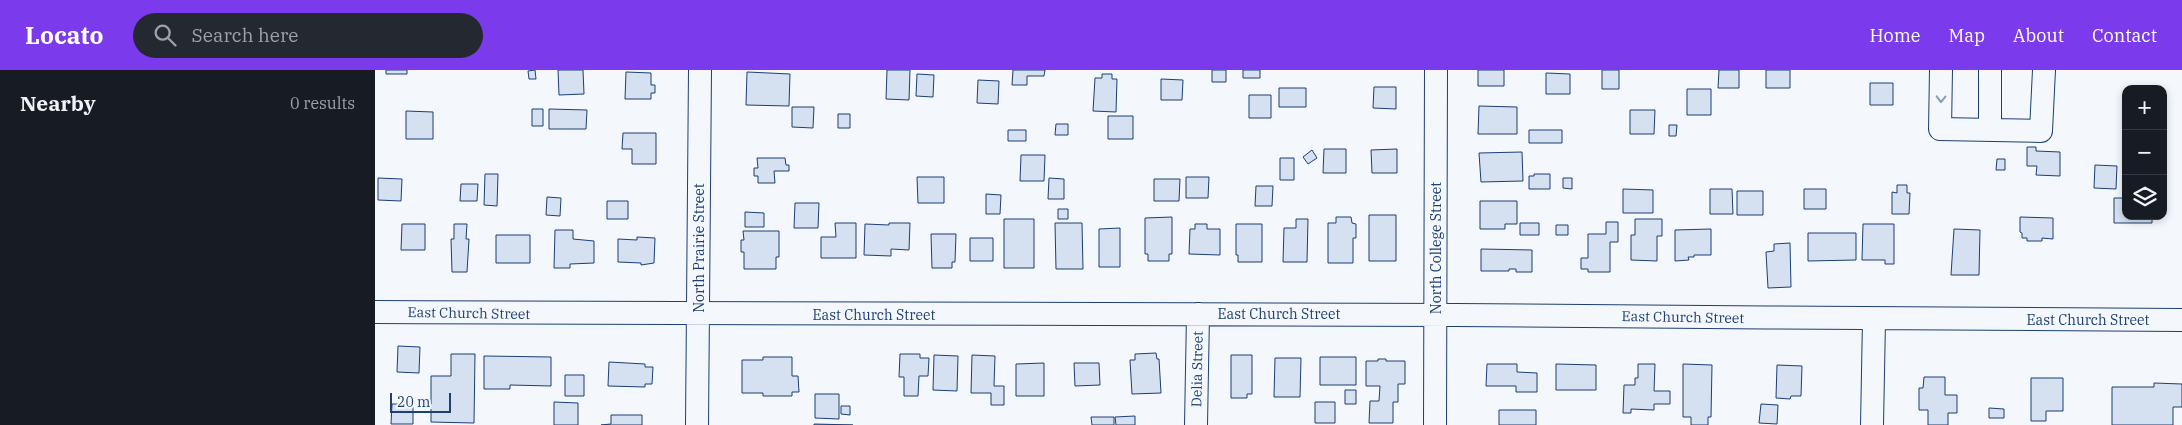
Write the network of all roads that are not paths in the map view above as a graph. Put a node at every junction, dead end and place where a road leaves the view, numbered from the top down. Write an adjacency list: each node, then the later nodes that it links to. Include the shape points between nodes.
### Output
1 (699, 70): 10 (street, North Prairie Street)
2 (1436, 70): 9 (street, North College Street)
3 (1941, 70): 6 (street, one-way to 6, via 1940,129)
4 (1991, 70): 6 (street)
5 (2044, 70): 6 (street, via 2041,132)
6 (1990, 130)
7 (375, 312): 10 (street, East Church Street)
8 (1197, 314): 9 (street, East Church Street); 10 (street, East Church Street); 14 (street, Delia Street)
9 (1436, 314): 11 (street, East Church Street); 15 (street, North College Street)
10 (699, 315): 13 (street, North Prairie Street)
11 (1874, 320): 12 (street, East Church Street); 16 (street)
12 (2182, 320)
13 (697, 425)
14 (1196, 425)
15 (1435, 425)
16 (1872, 425)

